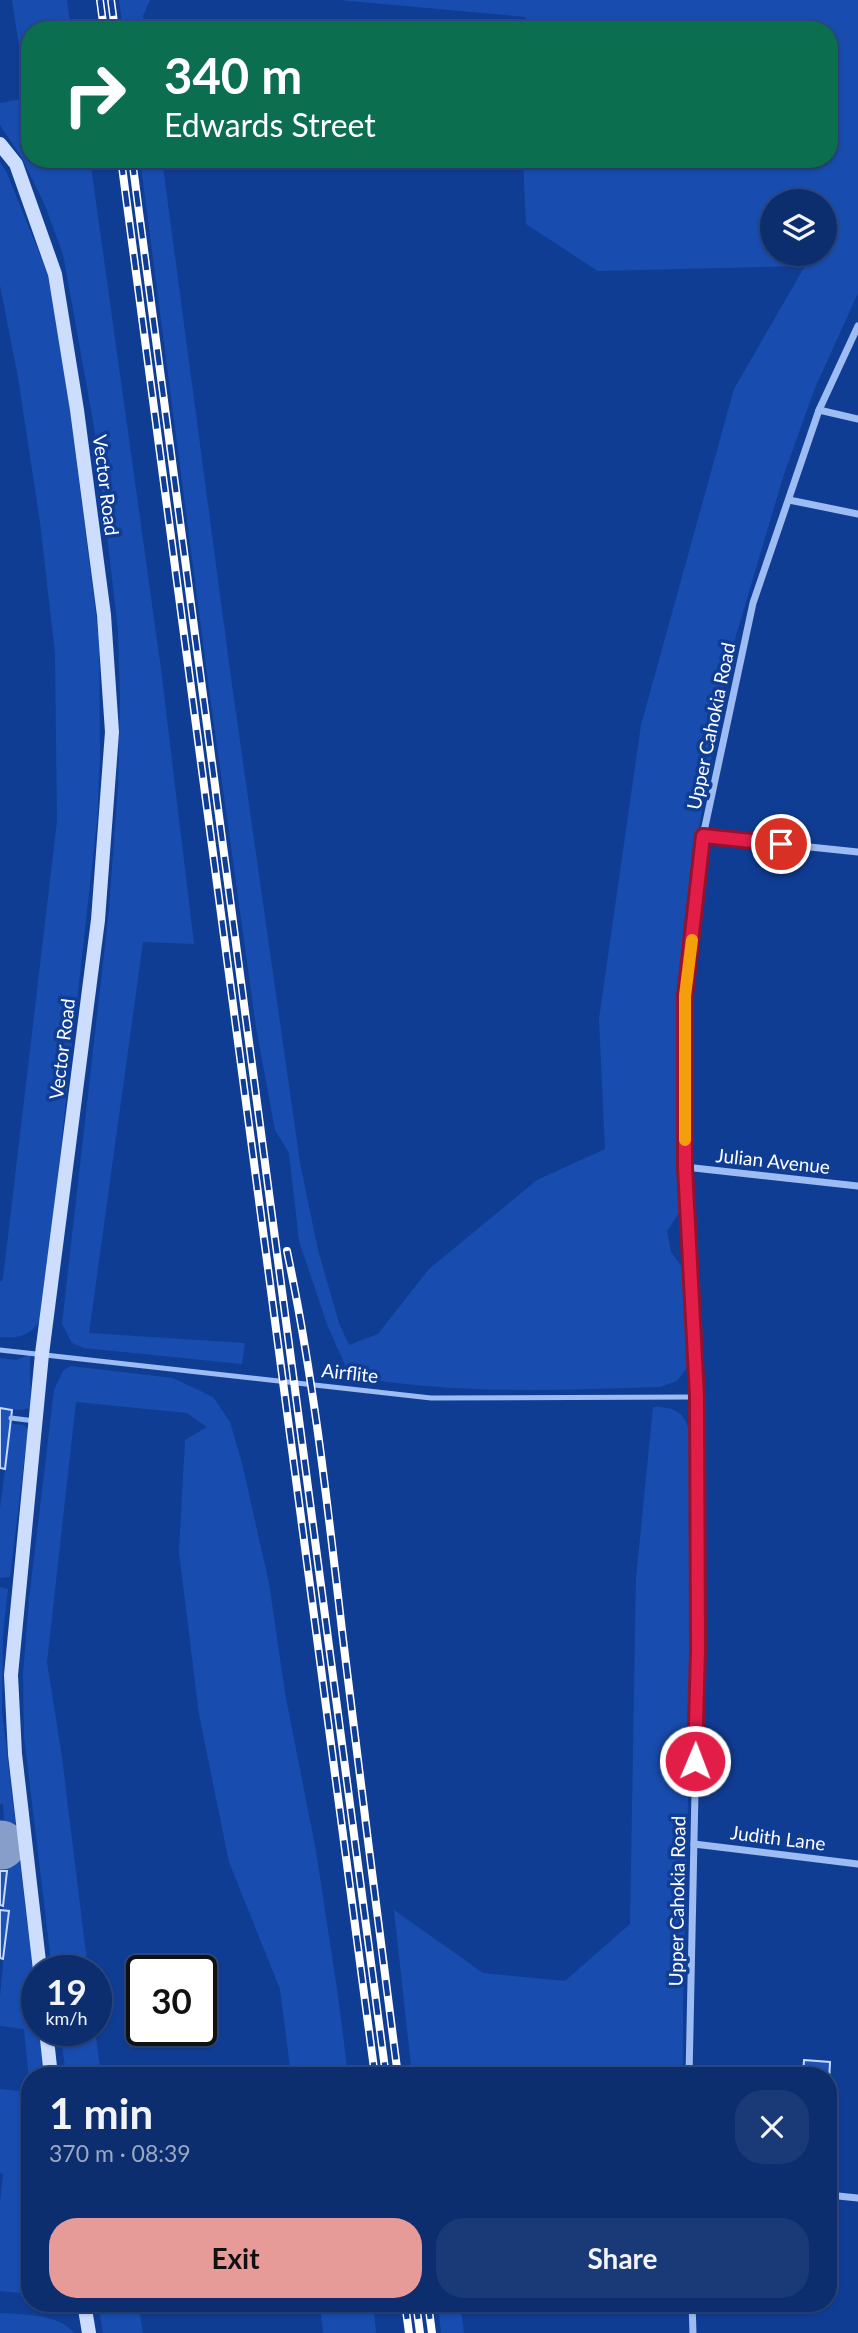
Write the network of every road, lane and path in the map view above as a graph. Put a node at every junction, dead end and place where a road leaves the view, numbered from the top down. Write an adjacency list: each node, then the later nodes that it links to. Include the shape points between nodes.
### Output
1 (0, 144): 12 (street, Vector Road, via 16,164 55,274 104,615 112,732 98,920)
2 (858, 326): 3 (street, Upper Cahokia Road)
3 (819, 410): 4 (street); 5 (street, Upper Cahokia Road)
4 (858, 419)
5 (789, 500): 6 (street); 7 (street, Upper Cahokia Road, via 753,603)
6 (858, 514)
7 (703, 836): 8 (street); 9 (street, Upper Cahokia Road, via 685,996)
8 (858, 852)
9 (685, 1167): 10 (street, Julian Avenue); 13 (street, Upper Cahokia Road)
10 (858, 1186)
11 (0, 1350): 12 (lane, Airflite)
12 (41, 1354): 13 (lane, Airflite, via 431,1398); 15 (street, Vector Road)
13 (697, 1397): 16 (street, Upper Cahokia Road)
14 (11, 1418): 15 (lane)
15 (35, 1421): 18 (street, Vector Road, via 10,1675)
16 (694, 1844): 17 (street, Judith Lane); 21 (street, Upper Cahokia Road)
17 (858, 1864)
18 (38, 1955)
19 (48, 2046): 20 (street)
20 (50, 2067)
21 (689, 2067)
22 (837, 2195): 23 (street)
23 (858, 2198)
24 (85, 2312): 26 (street)
25 (693, 2312): 27 (street)
26 (89, 2333)
27 (694, 2333)

